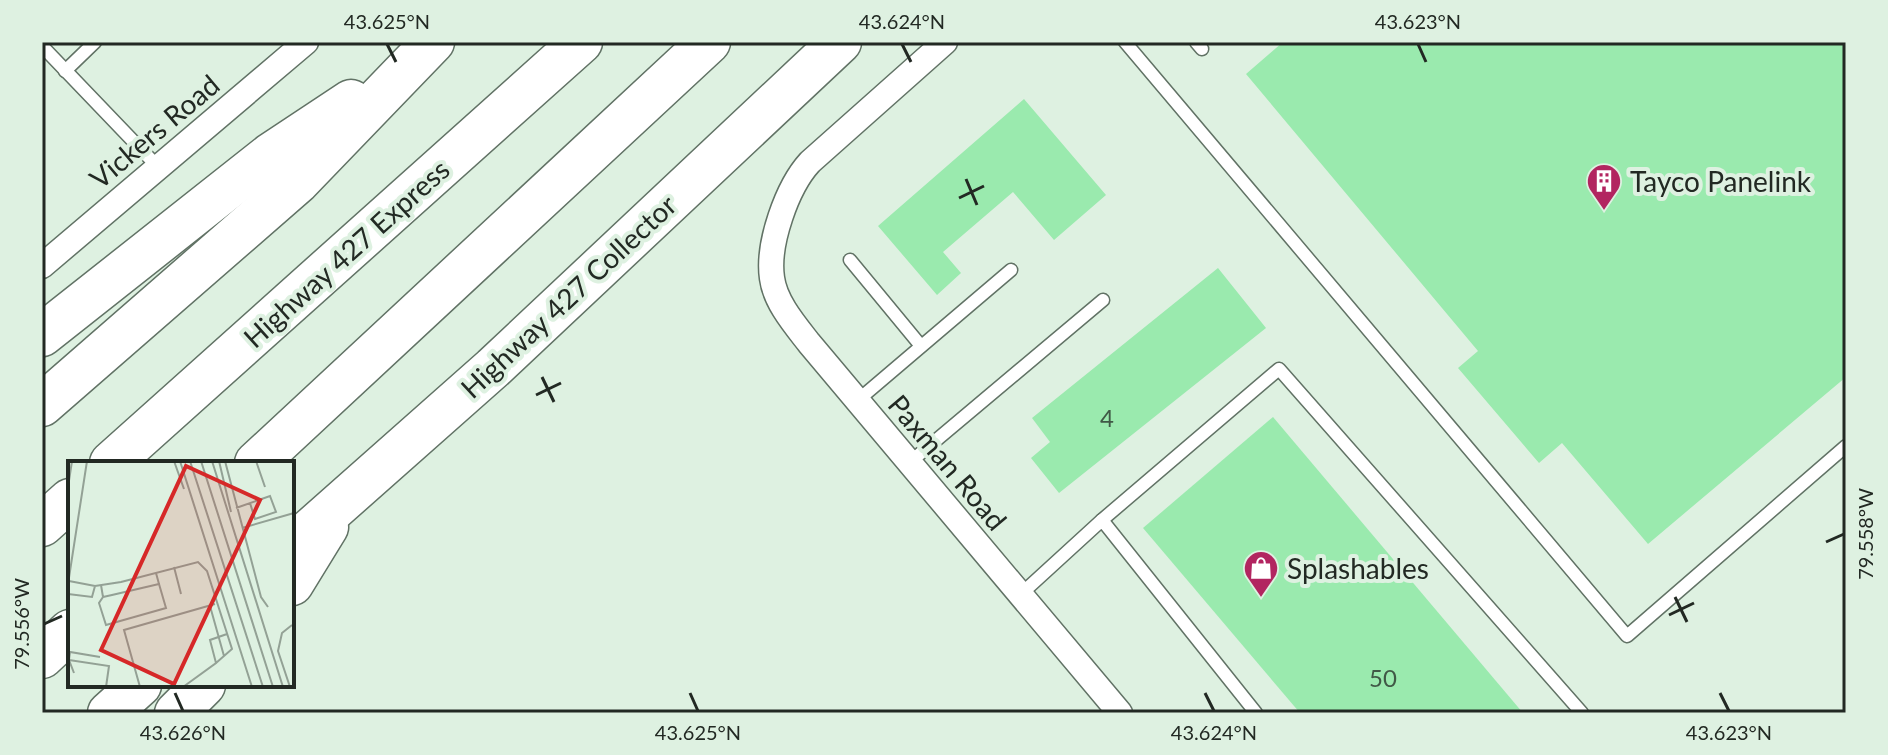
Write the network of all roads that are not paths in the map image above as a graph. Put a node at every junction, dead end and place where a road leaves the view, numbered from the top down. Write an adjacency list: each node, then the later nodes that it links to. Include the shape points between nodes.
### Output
1 (95, 42): 10 (lane)
2 (306, 42): 11 (street, Vickers Road)
3 (581, 42): 21 (highway, Highway 427 Express)
4 (709, 42): 22 (highway)
5 (840, 42): 24 (highway, Highway 427 Collector, via 493,368)
6 (945, 42): 18 (street, Paxman Road, via 796,177 775,232 772,278 779,298)
7 (1125, 42): 20 (lane, via 1627,636)
8 (42, 46): 10 (lane)
9 (424, 50): 16 (highway, via 271,154); 19 (highway, via 298,182)
10 (65, 71): 11 (lane)
11 (158, 167): 13 (street, Vickers Road)
12 (850, 260): 17 (lane)
13 (42, 266)
14 (1011, 270): 17 (lane)
15 (1103, 300): 23 (lane)
16 (42, 335)
17 (921, 346): 18 (lane)
18 (857, 401): 23 (street, Paxman Road)
19 (42, 405)
20 (1846, 446)
21 (113, 461)
22 (258, 461)
23 (909, 463): 30 (street, Paxman Road)
24 (347, 496): 28 (highway, Highway 427 Collector); 29 (highway)
25 (68, 502): 27 (highway)
26 (1102, 520): 30 (lane); 38 (lane); 39 (lane, via 1279,369)
27 (42, 525)
28 (294, 544)
29 (294, 581)
30 (1020, 595): 37 (street, Paxman Road)
31 (68, 633): 32 (highway)
32 (42, 657)
33 (138, 687): 35 (highway)
34 (202, 687): 36 (highway)
35 (109, 713)
36 (176, 713)
37 (1120, 713)
38 (1256, 713)
39 (1582, 713)

